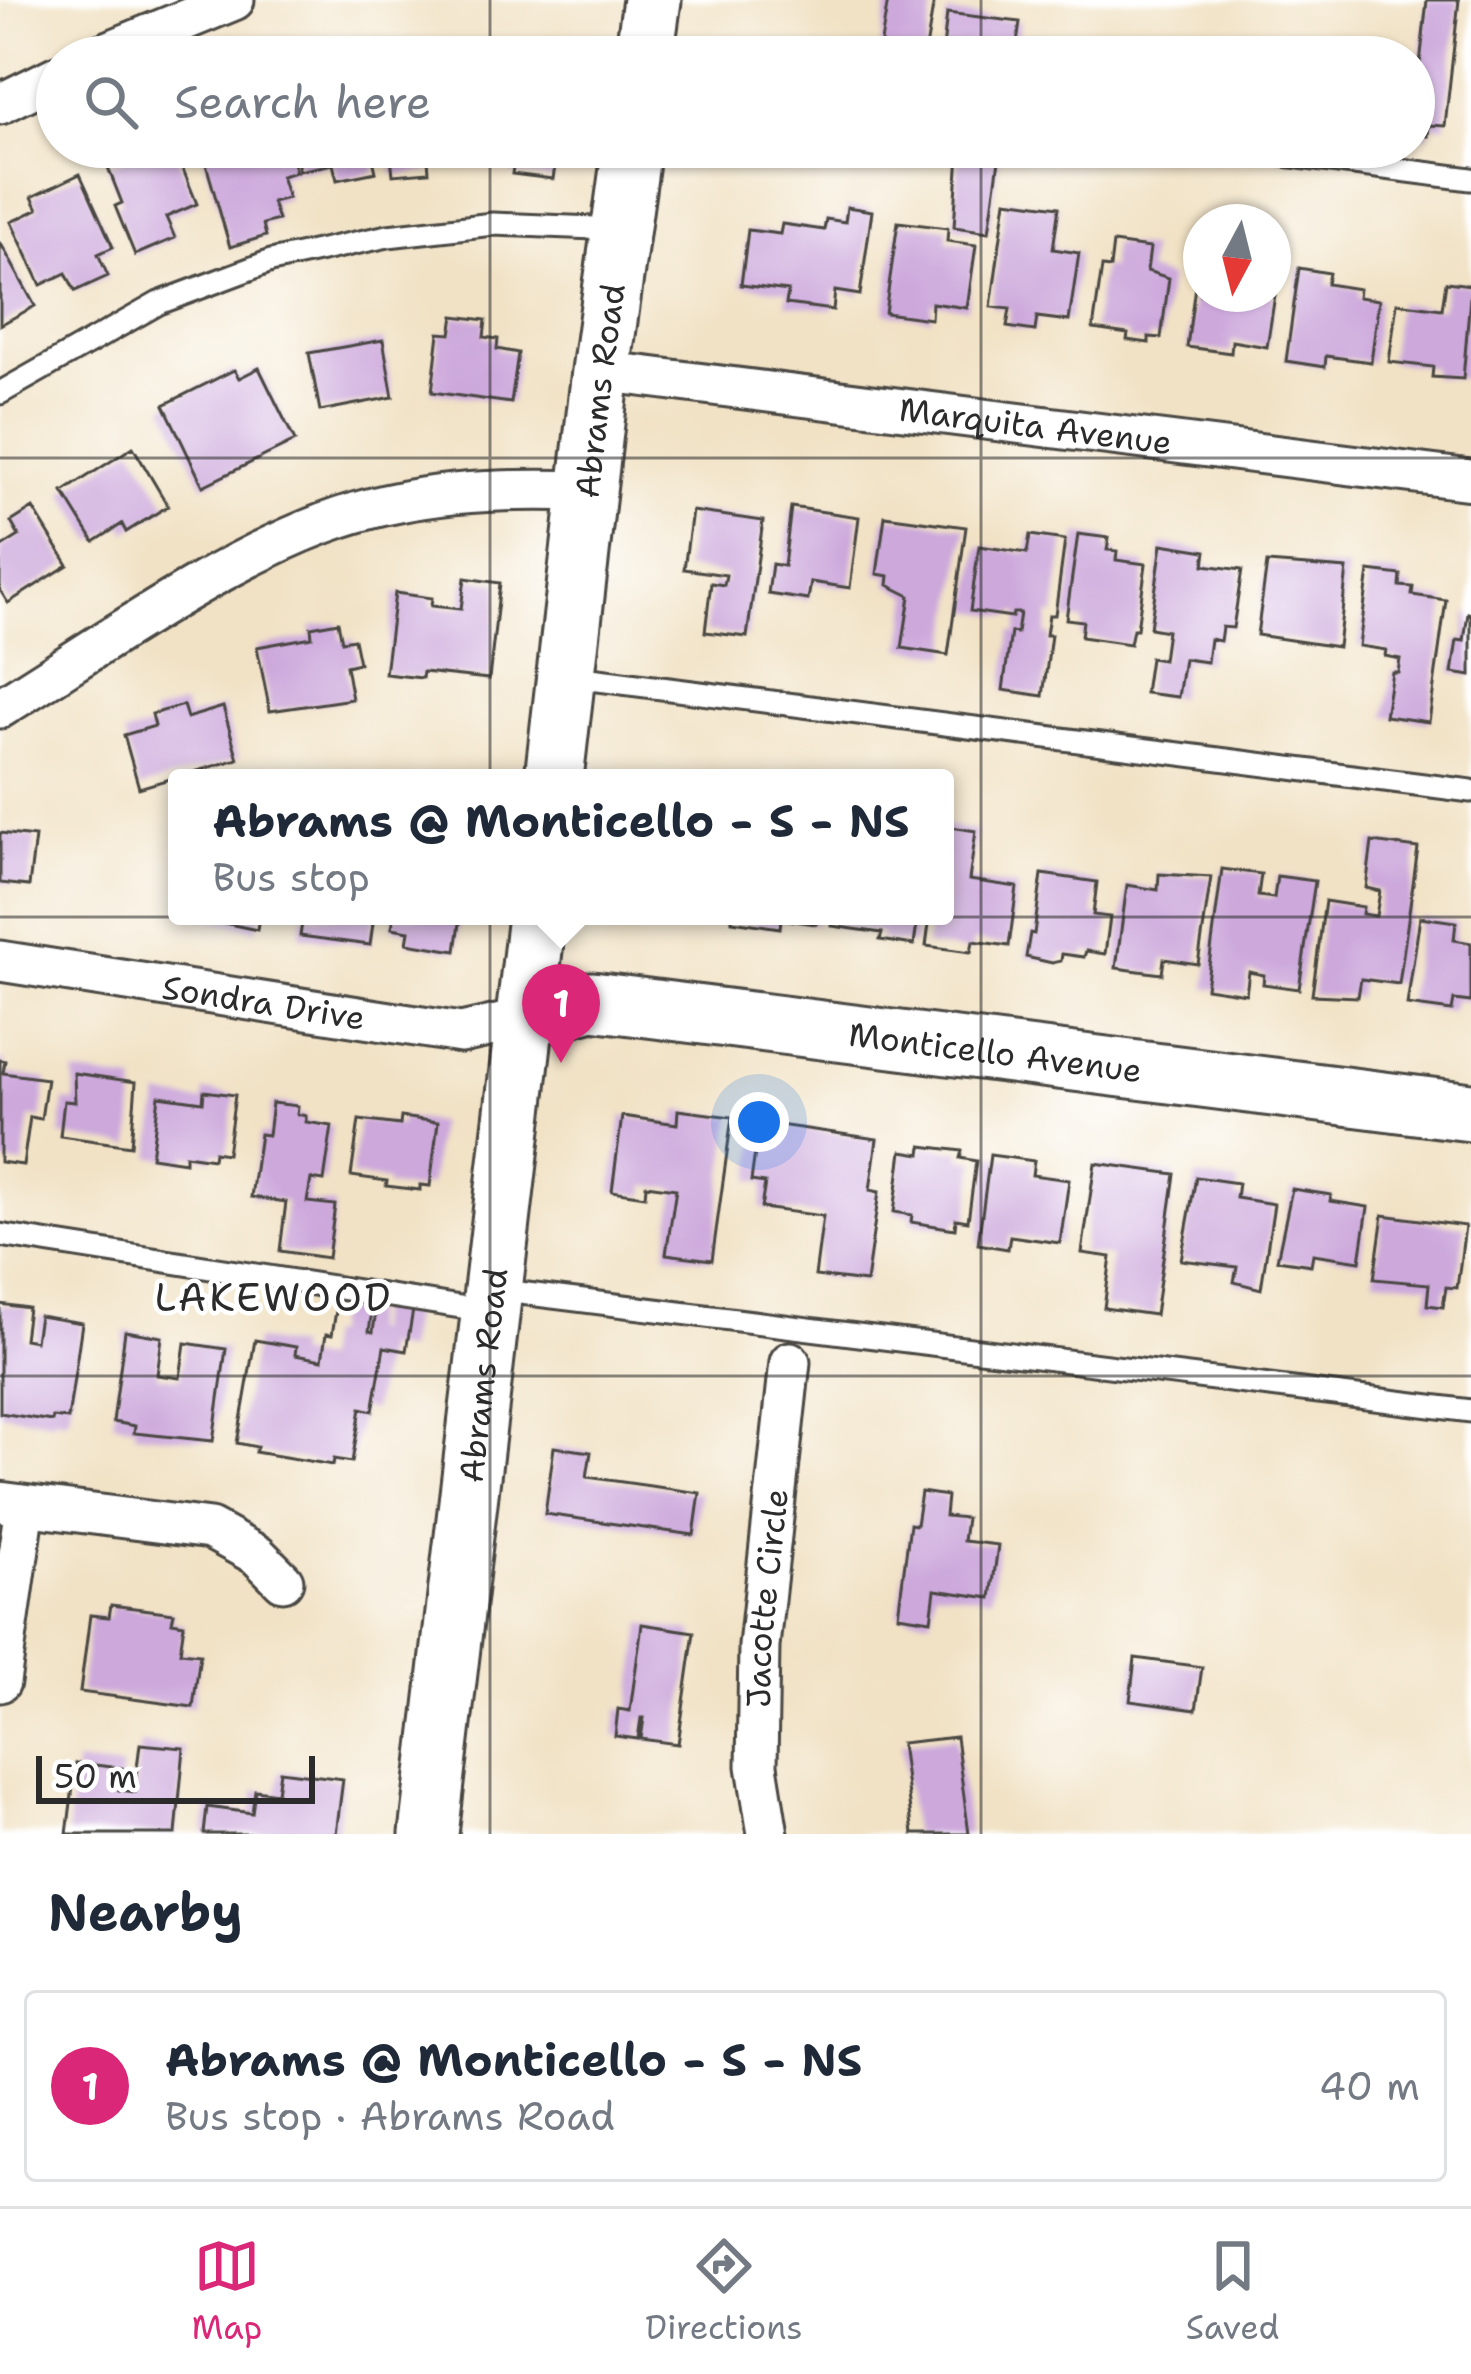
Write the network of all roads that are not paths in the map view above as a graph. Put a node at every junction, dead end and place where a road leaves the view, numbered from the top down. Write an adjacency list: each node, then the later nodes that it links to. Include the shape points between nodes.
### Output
1 (234, 0): 3 (street)
2 (652, 0): 4 (main road)
3 (146, 36)
4 (647, 36)
5 (36, 86): 6 (street)
6 (0, 104)
7 (629, 168): 10 (main road, Abrams Road)
8 (1385, 168): 9 (lane)
9 (1471, 179)
10 (620, 229): 11 (main road, Abrams Road); 12 (lane, via 493,224 271,261 159,303)
11 (601, 371): 13 (street, Marquita Avenue); 14 (main road, Abrams Road)
12 (0, 393)
13 (1471, 480)
14 (586, 491): 15 (main road, Abrams Road); 16 (street, via 445,494 326,523 256,554)
15 (566, 676): 17 (main road, Abrams Road); 18 (lane)
16 (0, 708)
17 (555, 769)
18 (1471, 791)
19 (536, 925): 21 (main road, Abrams Road)
20 (0, 962): 21 (street, Sondra Drive, via 461,1034)
21 (524, 1019): 22 (main road, Monticello Avenue, via 592,1001); 24 (main road, Abrams Road)
22 (1471, 1112)
23 (0, 1235): 24 (lane)
24 (492, 1300): 26 (lane); 30 (main road, Abrams Road)
25 (790, 1362): 31 (street, Jacotte Circle, via 759,1646 757,1766)
26 (1471, 1411)
27 (12, 1504): 28 (street, via 210,1528); 29 (street)
28 (284, 1581)
29 (0, 1682)
30 (429, 1834)
31 (768, 1834)

